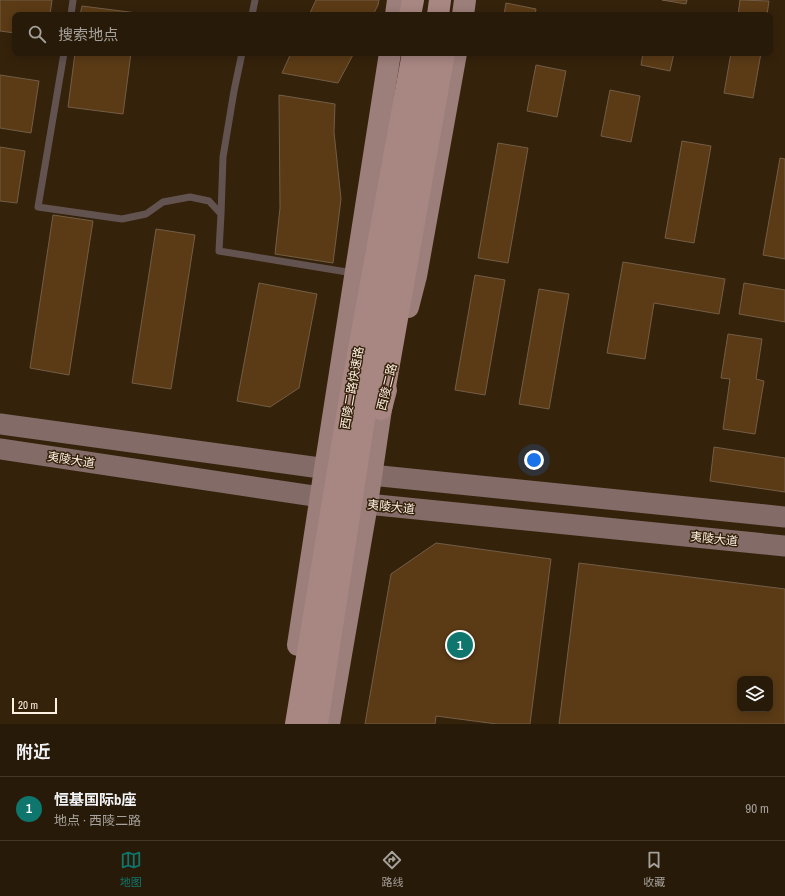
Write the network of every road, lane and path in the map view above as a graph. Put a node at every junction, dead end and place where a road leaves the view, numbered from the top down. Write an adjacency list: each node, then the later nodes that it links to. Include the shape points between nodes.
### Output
1 (73, 0): 9 (lane)
2 (255, 0): 10 (lane)
3 (398, 0): 11 (main road)
4 (413, 0): 12 (highway)
5 (423, 0): 13 (highway)
6 (440, 0): 14 (highway)
7 (453, 0): 15 (highway)
8 (465, 0): 16 (main road)
9 (71, 12)
10 (253, 12)
11 (396, 12)
12 (411, 12)
13 (421, 12)
14 (438, 12)
15 (451, 12)
16 (463, 12)
17 (63, 56): 25 (lane, via 38,207 122,218 146,214 163,202 190,197 209,201)
18 (241, 56): 25 (lane, via 223,157)
19 (390, 56): 26 (main road)
20 (402, 56): 27 (highway, bridge, via 349,346)
21 (412, 56): 27 (highway, 西陵二路快速路, bridge)
22 (430, 56): 39 (highway, 西陵二路快速路, bridge, via 366,406)
23 (443, 56): 28 (highway)
24 (455, 56): 28 (main road, 西陵二路, via 416,276)
25 (221, 214): 26 (lane, via 219,251)
26 (356, 273): 31 (main road)
27 (349, 404): 38 (highway, 西陵二路快速路, bridge)
28 (381, 409): 32 (main road, 西陵二路)
29 (0, 424): 31 (main road)
30 (0, 449): 33 (main road, 夷陵大道)
31 (325, 469): 32 (main road); 33 (main road)
32 (371, 475): 34 (main road, 西陵二路); 35 (main road)
33 (321, 498): 34 (main road, 夷陵大道); 37 (main road)
34 (367, 504): 36 (main road, 夷陵大道); 40 (main road, 西陵二路)
35 (785, 517)
36 (785, 546)
37 (286, 724)
38 (296, 724)
39 (317, 724)
40 (329, 724)

